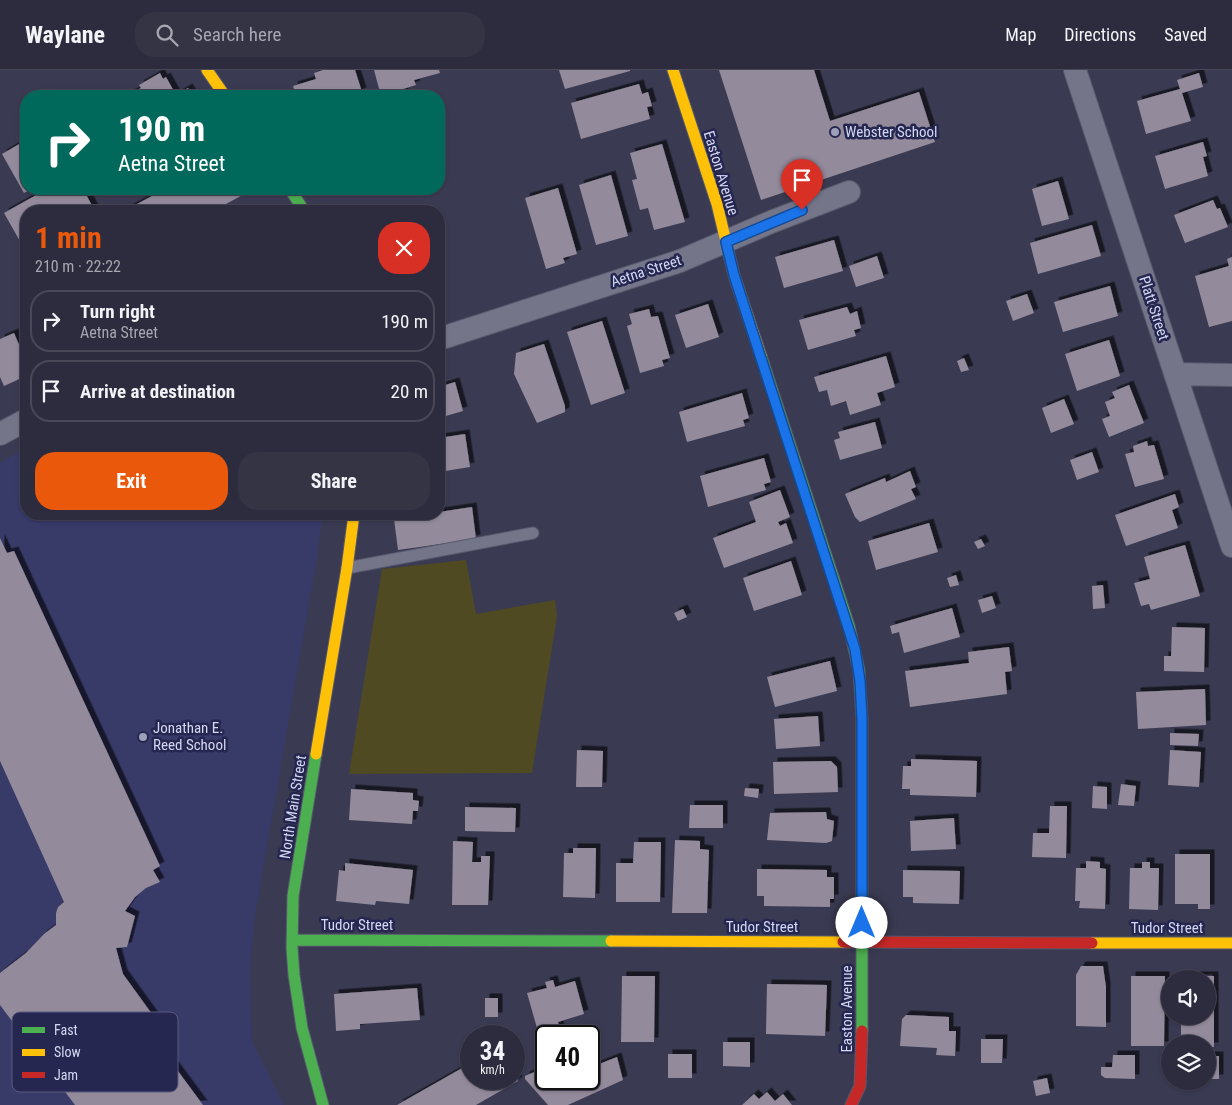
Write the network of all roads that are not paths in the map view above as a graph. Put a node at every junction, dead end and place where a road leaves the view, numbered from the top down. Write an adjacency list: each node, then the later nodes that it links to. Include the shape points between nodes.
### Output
1 (206, 70): 4 (street)
2 (672, 70): 6 (street, Easton Avenue, via 714,194)
3 (1075, 70): 8 (street, Platt Street)
4 (221, 90)
5 (849, 192): 6 (street, Aetna Street)
6 (726, 242): 7 (street, Aetna Street); 17 (street, Easton Avenue, via 855,649 862,719)
7 (445, 336)
8 (1175, 374): 9 (street); 14 (street, Platt Street)
9 (1232, 374)
10 (20, 423): 11 (street)
11 (0, 434)
12 (353, 520): 15 (street, North Main Street)
13 (533, 533): 15 (lane)
14 (1232, 546)
15 (347, 568): 16 (street, North Main Street, via 294,896)
16 (292, 940): 17 (street, Tudor Street); 19 (street, North Main Street, via 305,1040)
17 (862, 942): 18 (street, Tudor Street); 20 (street, Easton Avenue, via 862,1064 860,1086)
18 (1232, 943)
19 (323, 1105)
20 (852, 1105)

